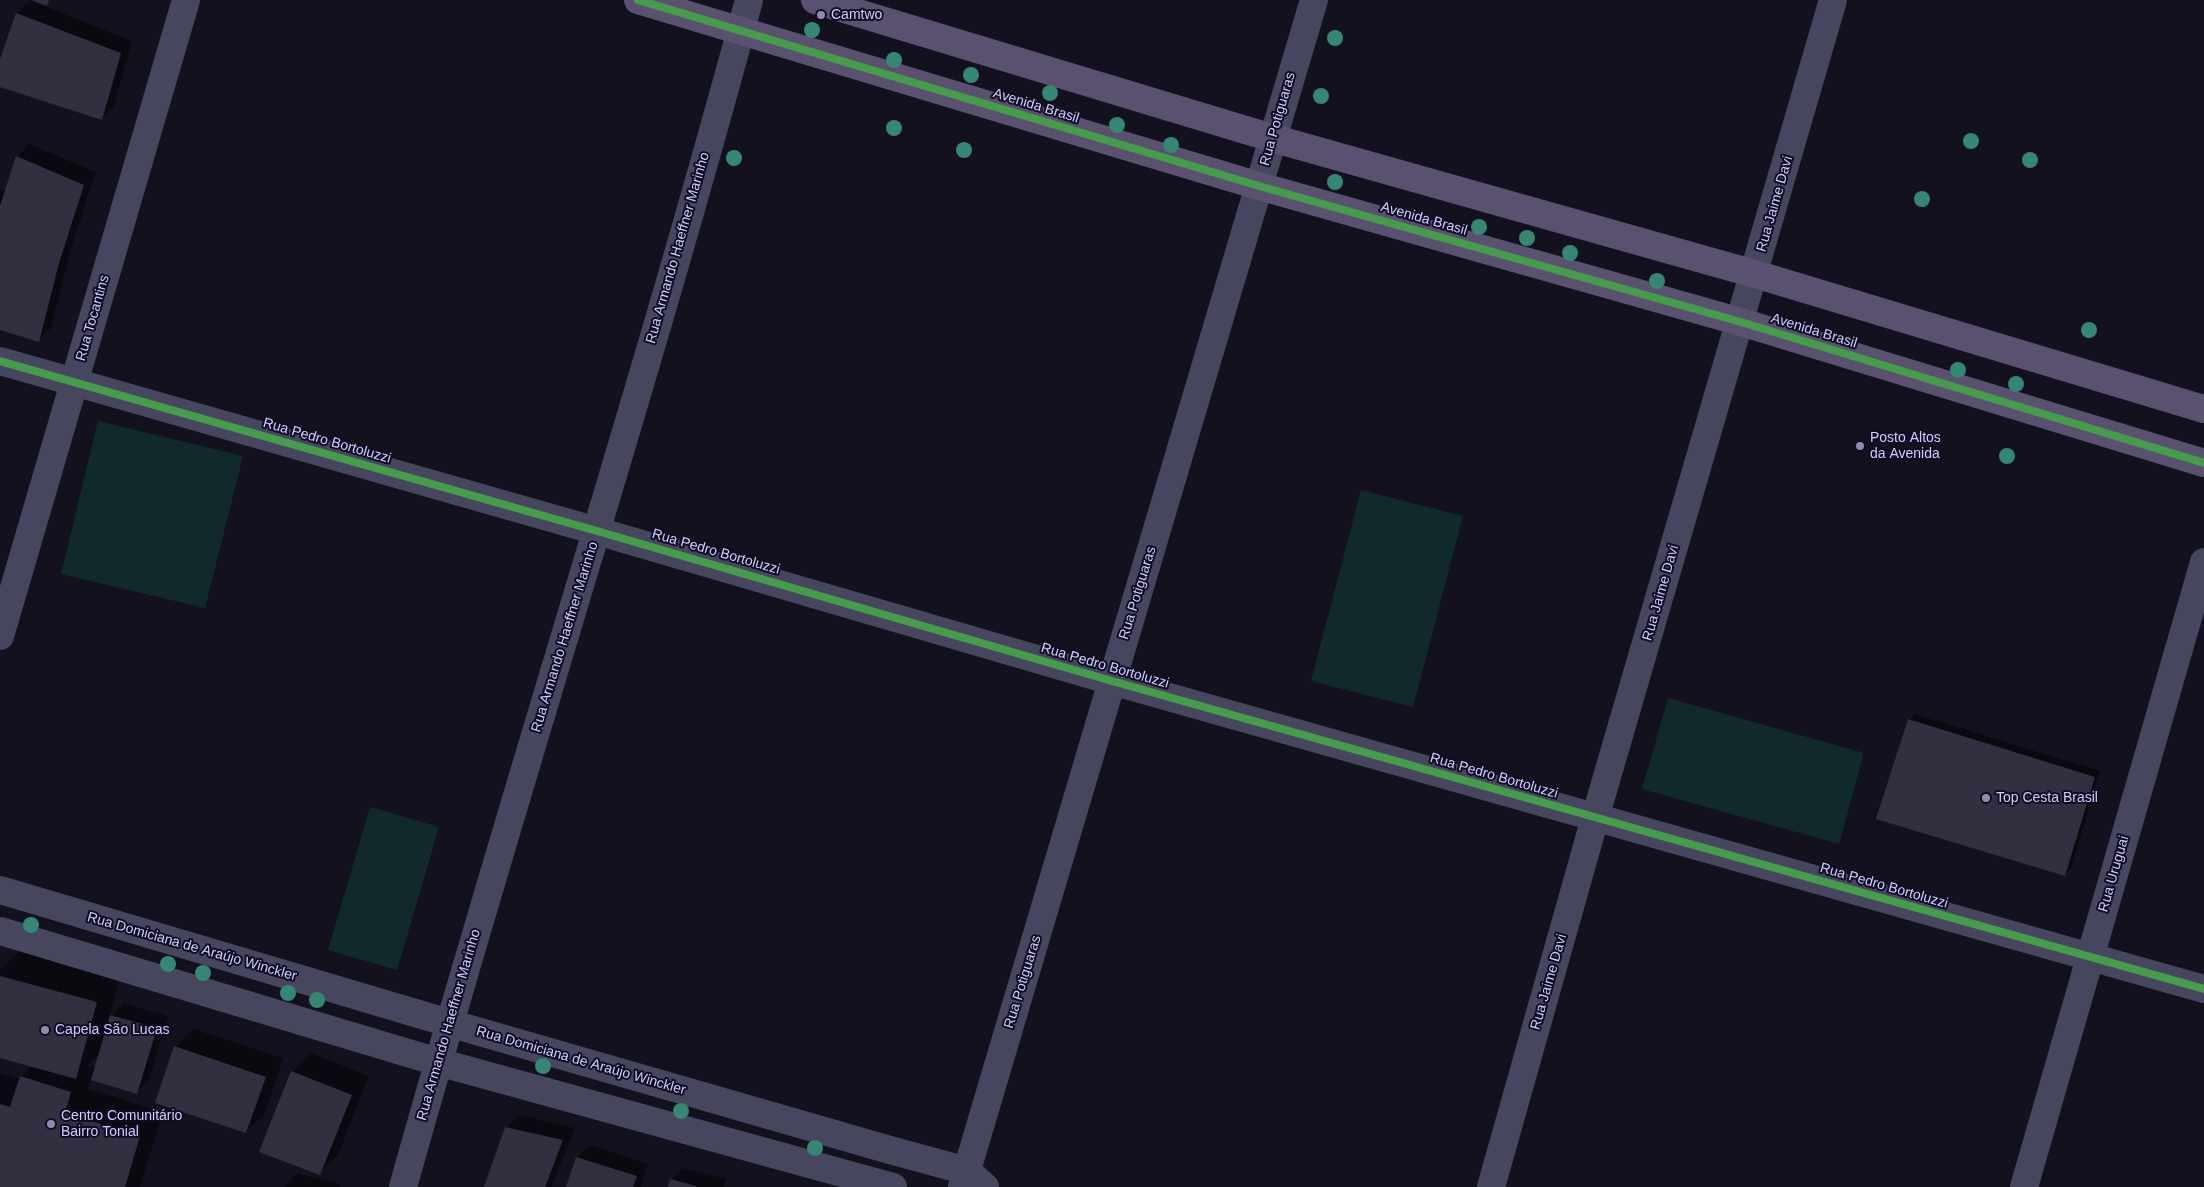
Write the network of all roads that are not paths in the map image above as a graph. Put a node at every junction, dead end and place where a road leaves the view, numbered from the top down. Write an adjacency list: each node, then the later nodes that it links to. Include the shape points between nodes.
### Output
1 (186, 0): 13 (street, Rua Tocantins)
2 (638, 0): 7 (main road, Avenida Brasil)
3 (749, 0): 7 (street, Rua Armando Haeffner Marinho)
4 (815, 0): 8 (main road)
5 (1314, 0): 8 (street, Rua Potiguaras)
6 (1833, 0): 10 (street, Rua Jaime Davi)
7 (740, 31): 9 (main road, Avenida Brasil); 16 (street, Rua Armando Haeffner Marinho)
8 (1272, 138): 9 (street, Rua Potiguaras); 10 (main road)
9 (1259, 186): 11 (main road, Avenida Brasil); 19 (street, Rua Potiguaras)
10 (1754, 274): 11 (street, Rua Jaime Davi); 14 (main road)
11 (1741, 322): 15 (main road, Avenida Brasil); 20 (street, Rua Jaime Davi)
12 (0, 361): 13 (street, Rua Pedro Bortoluzzi)
13 (74, 382): 16 (street, Rua Pedro Bortoluzzi); 18 (street, Rua Tocantins)
14 (2204, 409)
15 (2204, 463)
16 (597, 531): 19 (street, Rua Pedro Bortoluzzi); 29 (street, Rua Armando Haeffner Marinho)
17 (2204, 562): 24 (street, Rua Uruguai)
18 (0, 636)
19 (1112, 681): 20 (street, Rua Pedro Bortoluzzi); 35 (street, Rua Potiguaras)
20 (1595, 818): 24 (street, Rua Pedro Bortoluzzi); 38 (street, Rua Jaime Davi)
21 (0, 890): 22 (street, Rua Domiciana de Araújo Winckler)
22 (130, 928): 25 (street); 26 (street, Rua Domiciana de Araújo Winckler)
23 (0, 931): 25 (street)
24 (2090, 957): 27 (street, Rua Pedro Bortoluzzi); 39 (street, Rua Uruguai)
25 (118, 966): 28 (street)
26 (267, 969): 28 (street); 29 (street, Rua Domiciana de Araújo Winckler)
27 (2204, 989)
28 (254, 1006): 30 (street)
29 (449, 1023): 30 (street, Rua Armando Haeffner Marinho); 31 (street, Rua Domiciana de Araújo Winckler)
30 (438, 1062): 32 (street); 36 (street, Rua Armando Haeffner Marinho)
31 (642, 1078): 32 (street); 33 (street, Rua Domiciana de Araújo Winckler)
32 (629, 1114): 34 (street)
33 (769, 1115): 34 (street); 35 (street, Rua Domiciana de Araújo Winckler)
34 (758, 1151): 37 (street)
35 (971, 1182)
36 (402, 1187)
37 (892, 1187)
38 (1491, 1187)
39 (2024, 1187)

